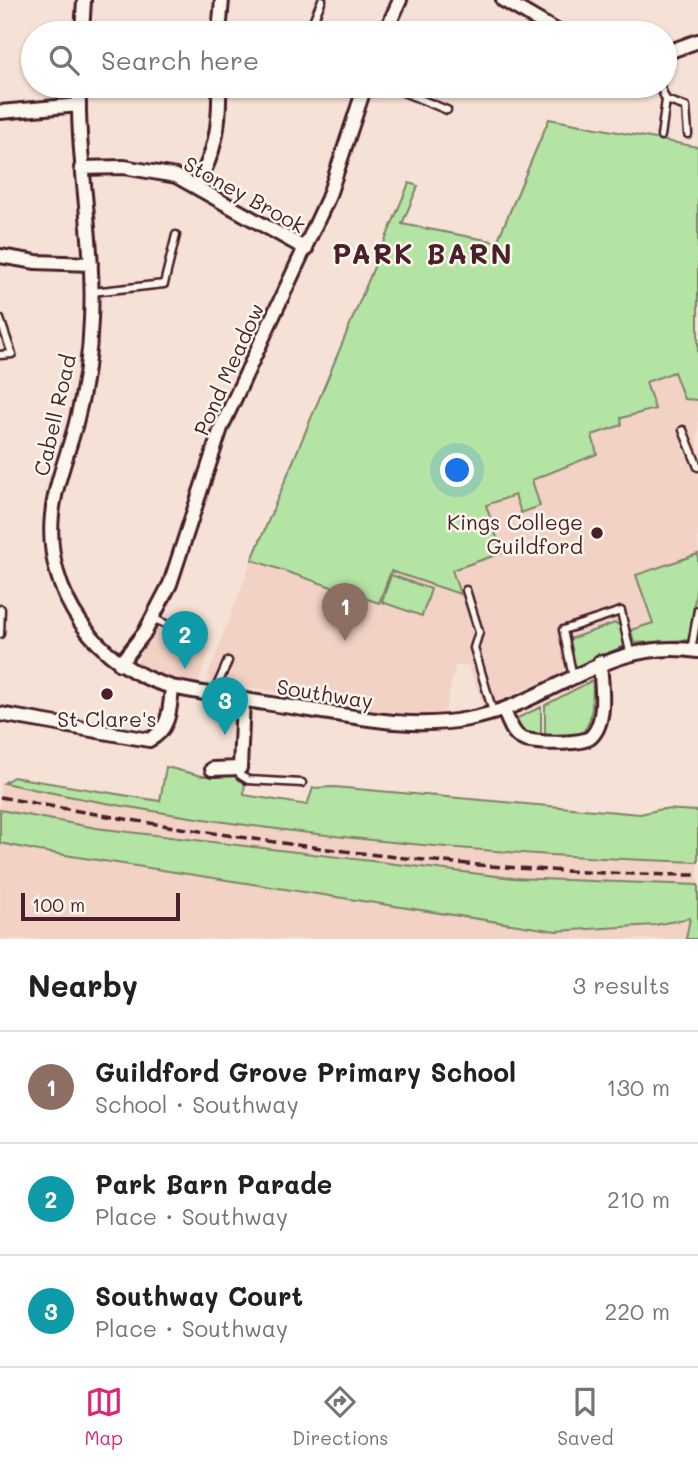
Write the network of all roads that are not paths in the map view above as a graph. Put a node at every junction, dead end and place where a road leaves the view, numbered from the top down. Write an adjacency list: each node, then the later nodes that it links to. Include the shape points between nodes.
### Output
1 (84, 0): 6 (street)
2 (222, 0): 7 (street)
3 (322, 0): 8 (lane)
4 (400, 0): 9 (street)
5 (503, 0): 10 (street)
6 (83, 21)
7 (220, 21)
8 (313, 21)
9 (390, 21)
10 (539, 21)
11 (698, 41): 12 (street)
12 (677, 49)
13 (79, 98): 18 (street, Cabell Road)
14 (218, 98): 24 (street, via 210,163)
15 (361, 98): 26 (street, Pond Meadow)
16 (418, 98): 19 (lane)
17 (666, 100): 21 (lane, via 687,107); 22 (lane)
18 (79, 105): 20 (street); 23 (street, Cabell Road)
19 (447, 110)
20 (0, 113)
21 (688, 134)
22 (661, 136)
23 (82, 168): 24 (street, Stoney Brook, via 157,171); 28 (street, Cabell Road)
24 (196, 185): 26 (street, Stoney Brook)
25 (176, 234): 29 (lane, via 164,284)
26 (306, 249): 37 (street, Pond Meadow, via 222,428 170,584)
27 (0, 256): 28 (street)
28 (91, 264): 29 (street, Cabell Road)
29 (92, 292): 38 (street, Cabell Road, via 82,398 52,516 56,567)
30 (0, 320): 31 (lane, via 12,354)
31 (0, 355)
32 (682, 430): 33 (lane)
33 (698, 467)
34 (466, 590): 50 (lane, via 479,632 474,648)
35 (1, 609): 39 (lane)
36 (698, 610): 42 (lane)
37 (152, 618): 40 (lane); 45 (street, Pond Meadow)
38 (79, 622): 45 (street, Southway)
39 (0, 634)
40 (202, 640)
41 (630, 652): 42 (street, Southway, via 653,648); 44 (street, Southway); 46 (lane, via 621,611 563,631)
42 (695, 652)
43 (228, 661): 48 (lane)
44 (600, 663): 46 (street, Southway); 50 (street, via 599,722 591,738 578,743 522,739)
45 (120, 664): 47 (street, Southway)
46 (573, 677): 50 (street, Southway)
47 (172, 687): 48 (street, Southway); 51 (street, via 164,729 149,740)
48 (213, 695): 49 (street, Southway)
49 (243, 699): 50 (street, Southway, via 410,723 451,722); 52 (street)
50 (499, 712)
51 (0, 714)
52 (240, 768): 53 (street); 54 (lane, via 240,775 248,780)
53 (212, 769)
54 (302, 783)

